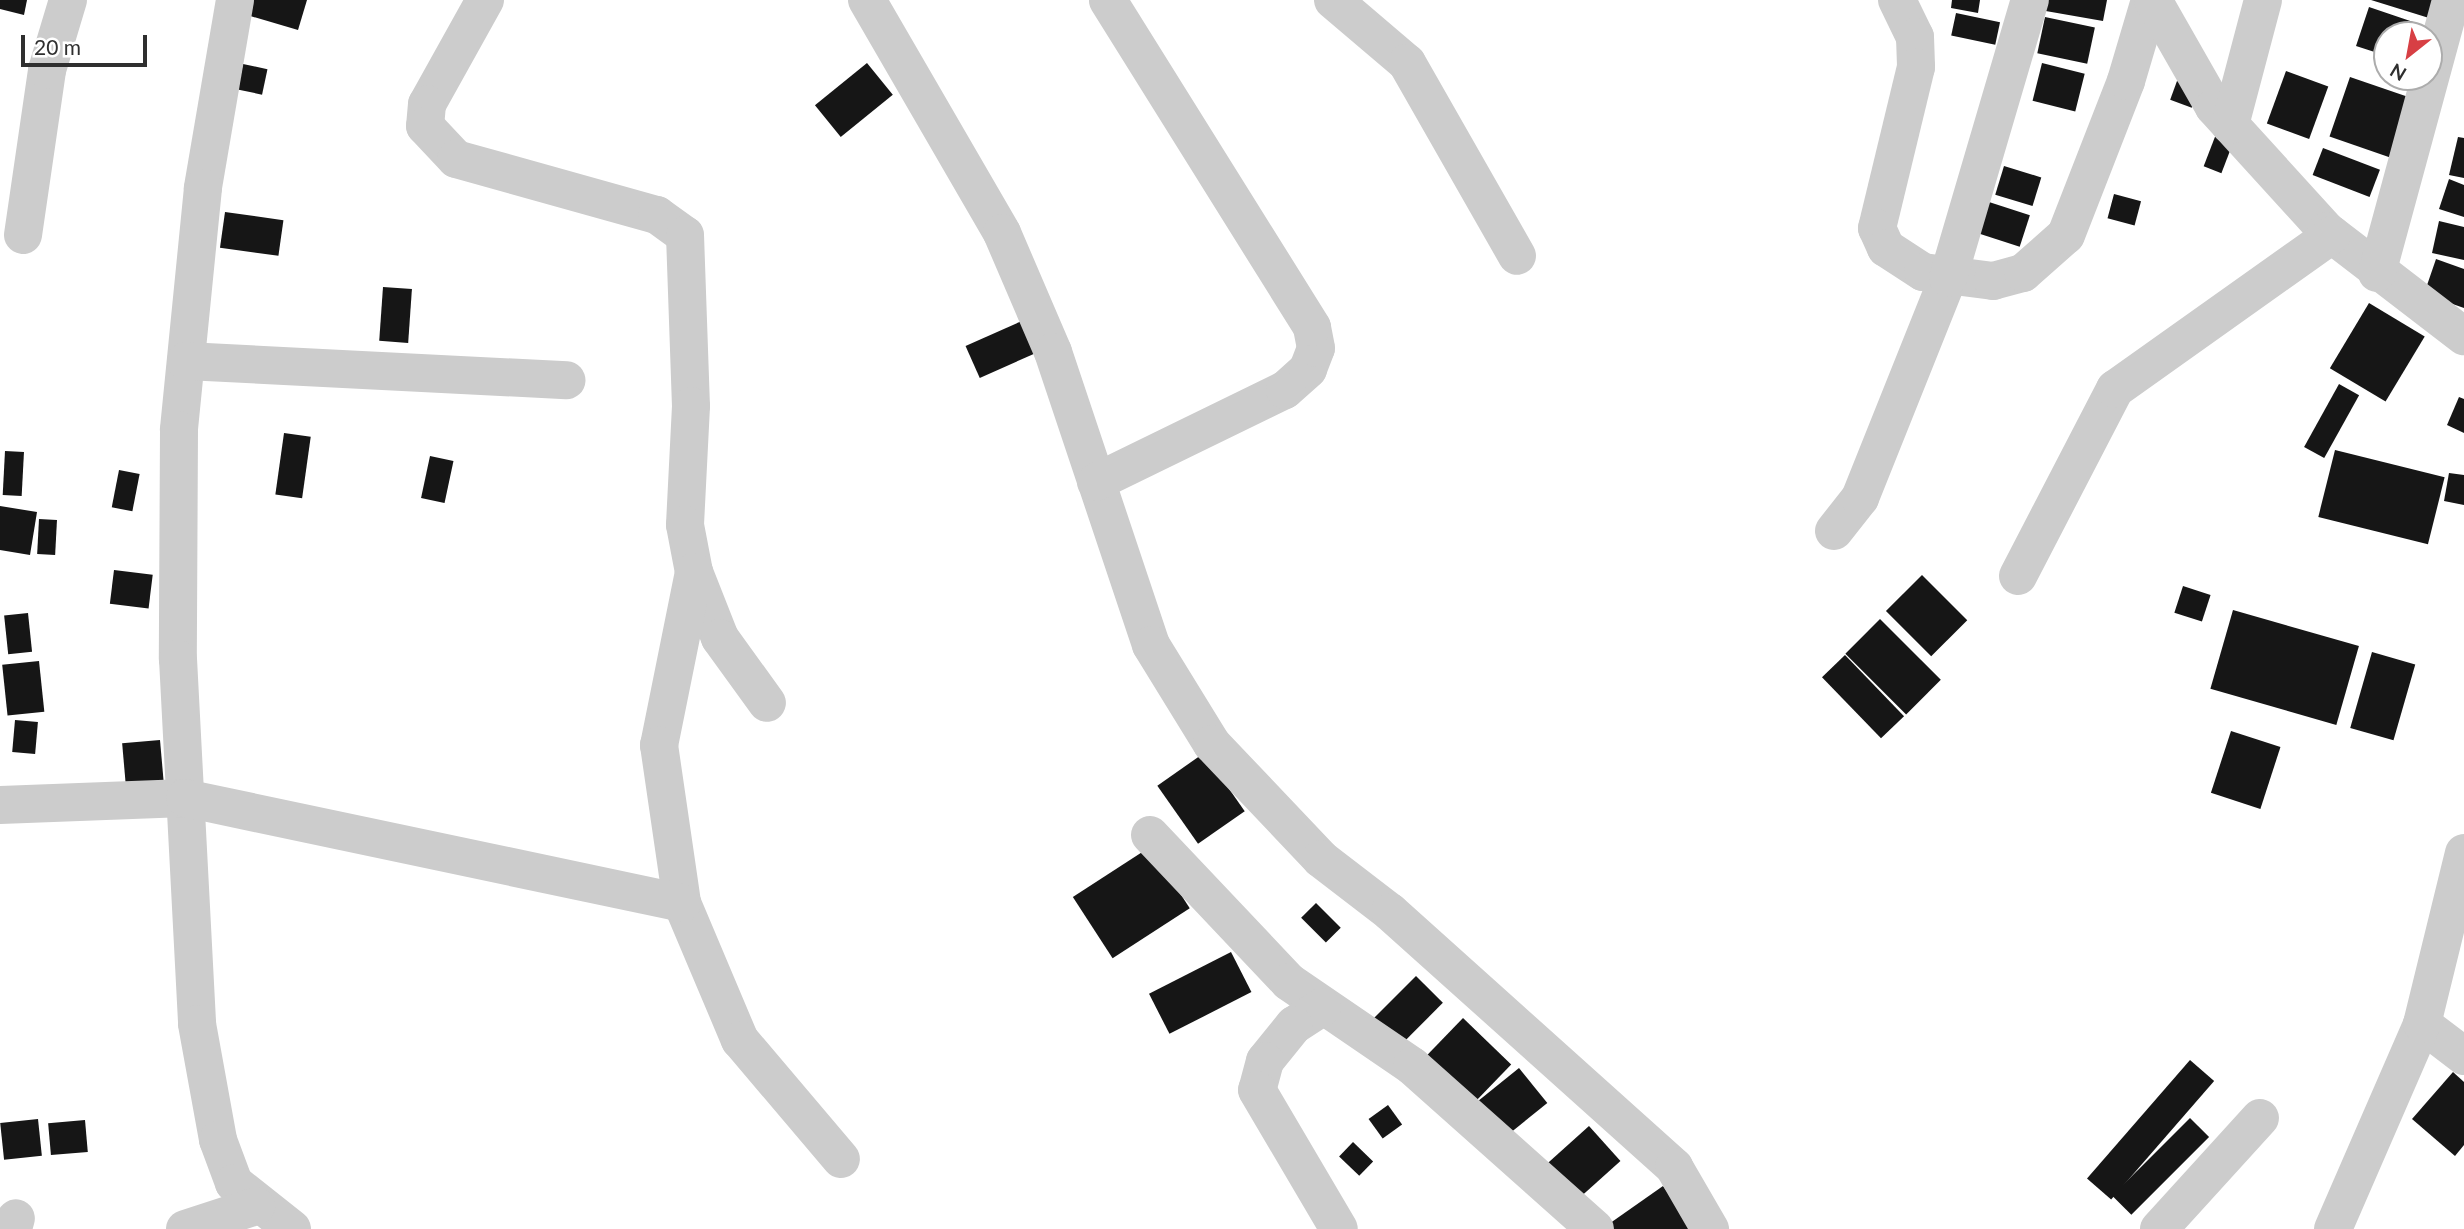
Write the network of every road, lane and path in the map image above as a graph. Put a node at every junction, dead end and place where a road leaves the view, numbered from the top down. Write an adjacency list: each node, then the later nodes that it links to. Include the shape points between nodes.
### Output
1 (68, 0): 13 (street, via 47,69)
2 (235, 0): 19 (street, via 203,188)
3 (485, 0): 23 (street, via 427,104 430,138 475,166 657,215 677,226 689,244 691,406 684,476)
4 (867, 0): 21 (street, via 1002,233 1053,352)
5 (1108, 0): 21 (street, via 1312,327 1316,348 1308,369 1285,390)
6 (1333, 0): 15 (street, via 1407,62)
7 (1897, 0): 17 (street, via 1915,37 1916,67 1877,228 1898,259)
8 (2030, 0): 17 (street)
9 (2152, 0): 12 (street); 17 (street, via 2066,235 2023,273 1993,281)
10 (2263, 0): 12 (street)
11 (2451, 0): 16 (street)
12 (2230, 125): 14 (street)
13 (23, 235)
14 (2332, 235): 16 (street); 24 (street, via 2115,390)
15 (1517, 256)
16 (2376, 273): 18 (street)
17 (1948, 278): 22 (street, via 1860,498)
18 (2464, 336)
19 (186, 361): 20 (street); 26 (street, via 177,534)
20 (567, 380)
21 (1096, 482): 41 (street, via 1151,645 1212,744 1321,859 1390,912 1674,1167)
22 (1835, 531)
23 (694, 572): 25 (street, via 720,638); 30 (street, via 659,745)
24 (2018, 576)
25 (767, 703)
26 (185, 798): 27 (street); 30 (street); 36 (street, via 197,1024 218,1140 233,1183)
27 (0, 805)
28 (1150, 835): 31 (street, via 1289,982)
29 (2464, 853): 32 (street)
30 (682, 903): 35 (street, via 740,1040)
31 (1322, 1007): 39 (street, via 1294,1026 1265,1061 1257,1090); 40 (street, via 1412,1066)
32 (2422, 1024): 33 (street); 43 (street)
33 (2464, 1056)
34 (2260, 1118): 42 (street)
35 (841, 1159)
36 (256, 1206): 37 (street); 38 (street)
37 (185, 1229)
38 (292, 1229)
39 (1339, 1229)
40 (1595, 1229)
41 (1710, 1229)
42 (2159, 1229)
43 (2333, 1229)

